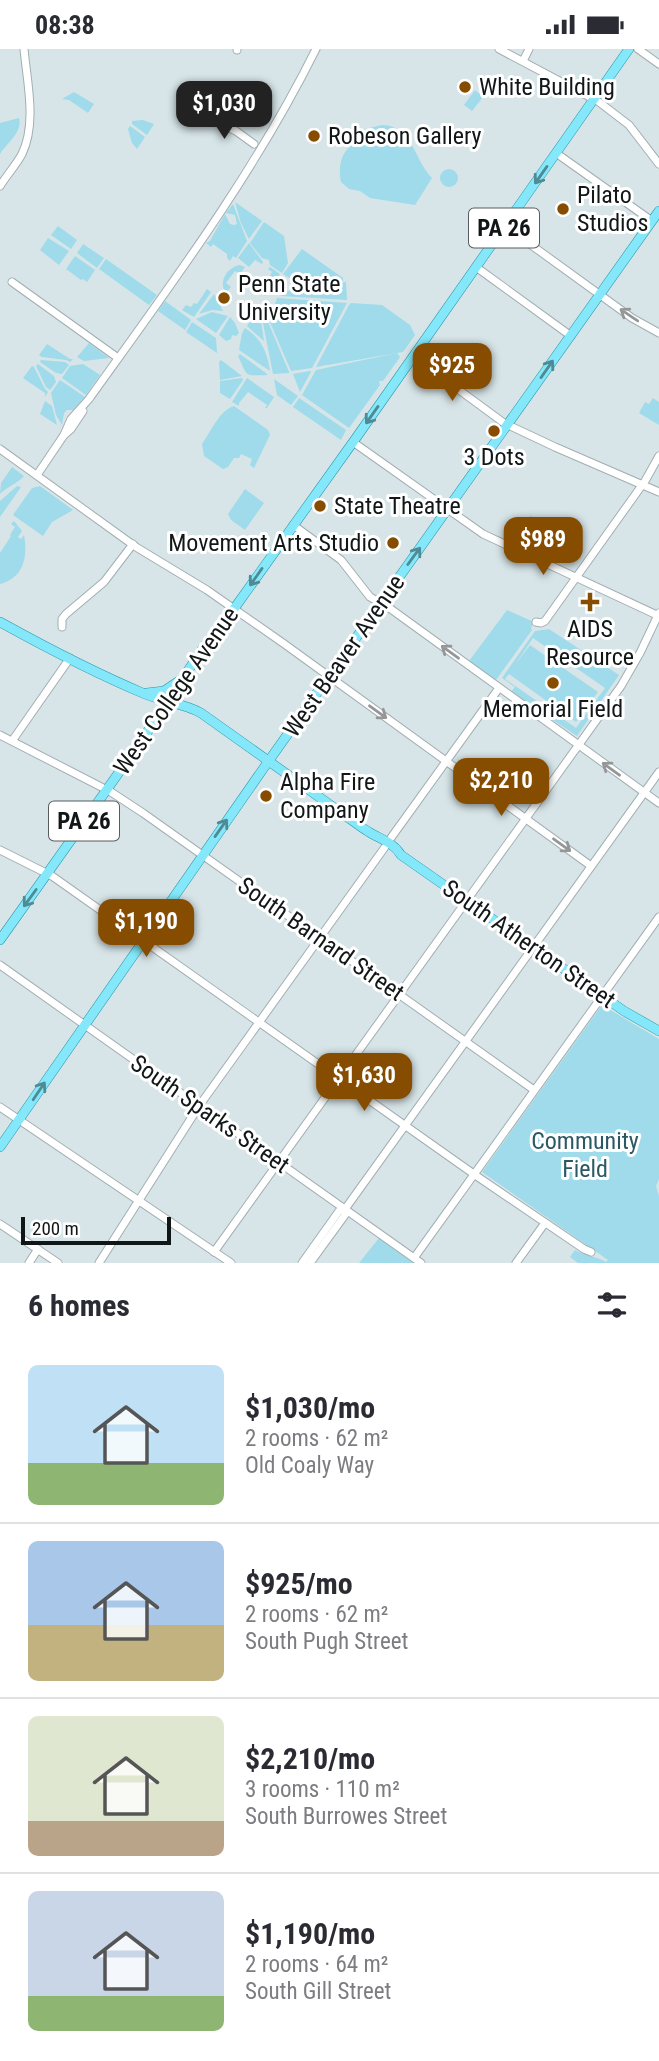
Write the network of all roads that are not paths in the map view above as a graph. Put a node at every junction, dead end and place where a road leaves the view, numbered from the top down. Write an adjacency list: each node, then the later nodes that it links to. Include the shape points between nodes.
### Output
1 (24, 49): 14 (street, via 27,139)
2 (316, 49): 24 (street, via 228,201)
3 (499, 49): 7 (street)
4 (529, 49): 7 (street)
5 (629, 49): 9 (main road, PA 26)
6 (638, 49): 8 (street)
7 (523, 61): 9 (street)
8 (659, 64)
9 (594, 99): 12 (main road, PA 26); 13 (street, via 629,125)
10 (207, 117): 11 (street)
11 (254, 144)
12 (556, 153): 16 (street); 17 (main road, PA 26, one-way to 17)
13 (659, 163)
14 (0, 186)
15 (659, 211): 16 (main road, West Beaver Avenue)
16 (652, 221): 20 (main road, West Beaver Avenue)
17 (505, 226): 18 (main road, PA 26); 20 (street)
18 (476, 267): 22 (street); 23 (main road, PA 26)
19 (12, 282): 24 (street)
20 (600, 295): 21 (street, one-way to 20); 22 (main road, West Beaver Avenue)
21 (659, 334)
22 (571, 336): 25 (main road, West Beaver Avenue, one-way to 22)
23 (413, 356): 25 (street); 26 (main road, PA 26, one-way to 26)
24 (118, 358): 29 (street)
25 (508, 424): 30 (street); 32 (main road, West Beaver Avenue)
26 (353, 442): 32 (street); 33 (main road, West College Avenue / PA 26)
27 (0, 449): 29 (street)
28 (659, 456): 30 (street)
29 (37, 475): 34 (street)
30 (642, 484): 31 (street); 35 (street)
31 (659, 492)
32 (447, 509): 35 (street, via 485,535); 36 (main road, West Beaver Avenue, one-way to 32)
33 (293, 525): 36 (street, via 342,562); 37 (main road, West College Avenue / PA 26, one-way to 37)
34 (133, 544): 37 (street); 41 (street, via 104,582 66,614)
35 (576, 577): 38 (street); 40 (street, via 545,621)
36 (380, 603): 44 (main road, West Beaver Avenue); 45 (street, one-way to 36)
37 (234, 609): 43 (main road, West College Avenue / PA 26); 44 (street)
38 (659, 615): 50 (street, via 624,680)
39 (0, 622): 42 (main road, South Atherton Street)
40 (536, 622)
41 (62, 627)
42 (70, 659): 46 (main road, South Atherton Street); 49 (street)
43 (186, 675): 46 (main road, via 164,691); 47 (main road, West College Avenue / PA 26)
44 (329, 677): 51 (main road, West Beaver Avenue); 52 (street, one-way to 52)
45 (499, 688): 50 (street); 52 (street)
46 (140, 692): 47 (main road, South Atherton Street)
47 (165, 701): 51 (main road, South Atherton Street, via 201,713); 54 (main road, West College Avenue / PA 26)
48 (0, 735): 49 (street, South Barnard Street)
49 (12, 741): 54 (street, South Barnard Street)
50 (578, 745): 55 (street, one-way to 50); 57 (street)
51 (268, 761): 58 (main road, South Atherton Street); 60 (main road, West Beaver Avenue, one-way to 51)
52 (446, 761): 57 (street); 58 (street)
53 (659, 772): 55 (street)
54 (107, 789): 60 (street, South Barnard Street); 62 (main road, West College Avenue / PA 26)
55 (644, 793): 56 (street); 61 (street)
56 (659, 803)
57 (525, 819): 61 (street, one-way to 61); 63 (street)
58 (386, 845): 63 (main road, South Atherton Street, via 397,848); 65 (street)
59 (0, 850): 62 (street)
60 (202, 855): 65 (street, South Barnard Street); 67 (main road, West Beaver Avenue)
61 (591, 866): 68 (street)
62 (47, 873): 66 (main road, West College Avenue / PA 26, one-way to 66); 67 (street)
63 (467, 900): 68 (main road, South Atherton Street); 70 (street)
64 (659, 917): 71 (street)
65 (319, 939): 70 (street, South Barnard Street); 72 (street)
66 (0, 940)
67 (143, 940): 72 (street); 73 (main road, West Beaver Avenue)
68 (533, 947): 71 (main road, South Atherton Street); 75 (street)
69 (0, 965): 73 (street, South Sparks Street)
70 (399, 995): 75 (street, South Barnard Street); 76 (street)
71 (602, 996): 74 (main road, South Atherton Street); 77 (street)
72 (259, 1022): 76 (street); 78 (street)
73 (84, 1024): 78 (street, South Sparks Street); 80 (main road, West Beaver Avenue, one-way to 73)
74 (659, 1031)
75 (465, 1042): 77 (street, South Barnard Street); 81 (street)
76 (338, 1078): 81 (street); 83 (street)
77 (534, 1090): 84 (street)
78 (199, 1106): 83 (street, South Sparks Street); 85 (street)
79 (0, 1107): 80 (street)
80 (19, 1120): 82 (main road, West Beaver Avenue); 85 (street)
81 (405, 1125): 84 (street); 86 (street)
82 (0, 1147)
83 (279, 1162): 86 (street, South Sparks Street); 90 (street)
84 (474, 1174): 87 (street); 92 (street)
85 (139, 1201): 90 (street); 95 (street)
86 (345, 1209): 92 (street, South Sparks Street); 97 (street); 98 (street)
87 (545, 1223): 91 (street); 99 (street)
88 (0, 1224): 89 (street)
89 (38, 1249): 93 (street); 94 (street)
90 (214, 1252): 96 (street)
91 (592, 1252)
92 (417, 1261)
93 (29, 1263)
94 (58, 1263)
95 (99, 1263)
96 (231, 1263)
97 (302, 1263)
98 (310, 1263)
99 (516, 1263)

